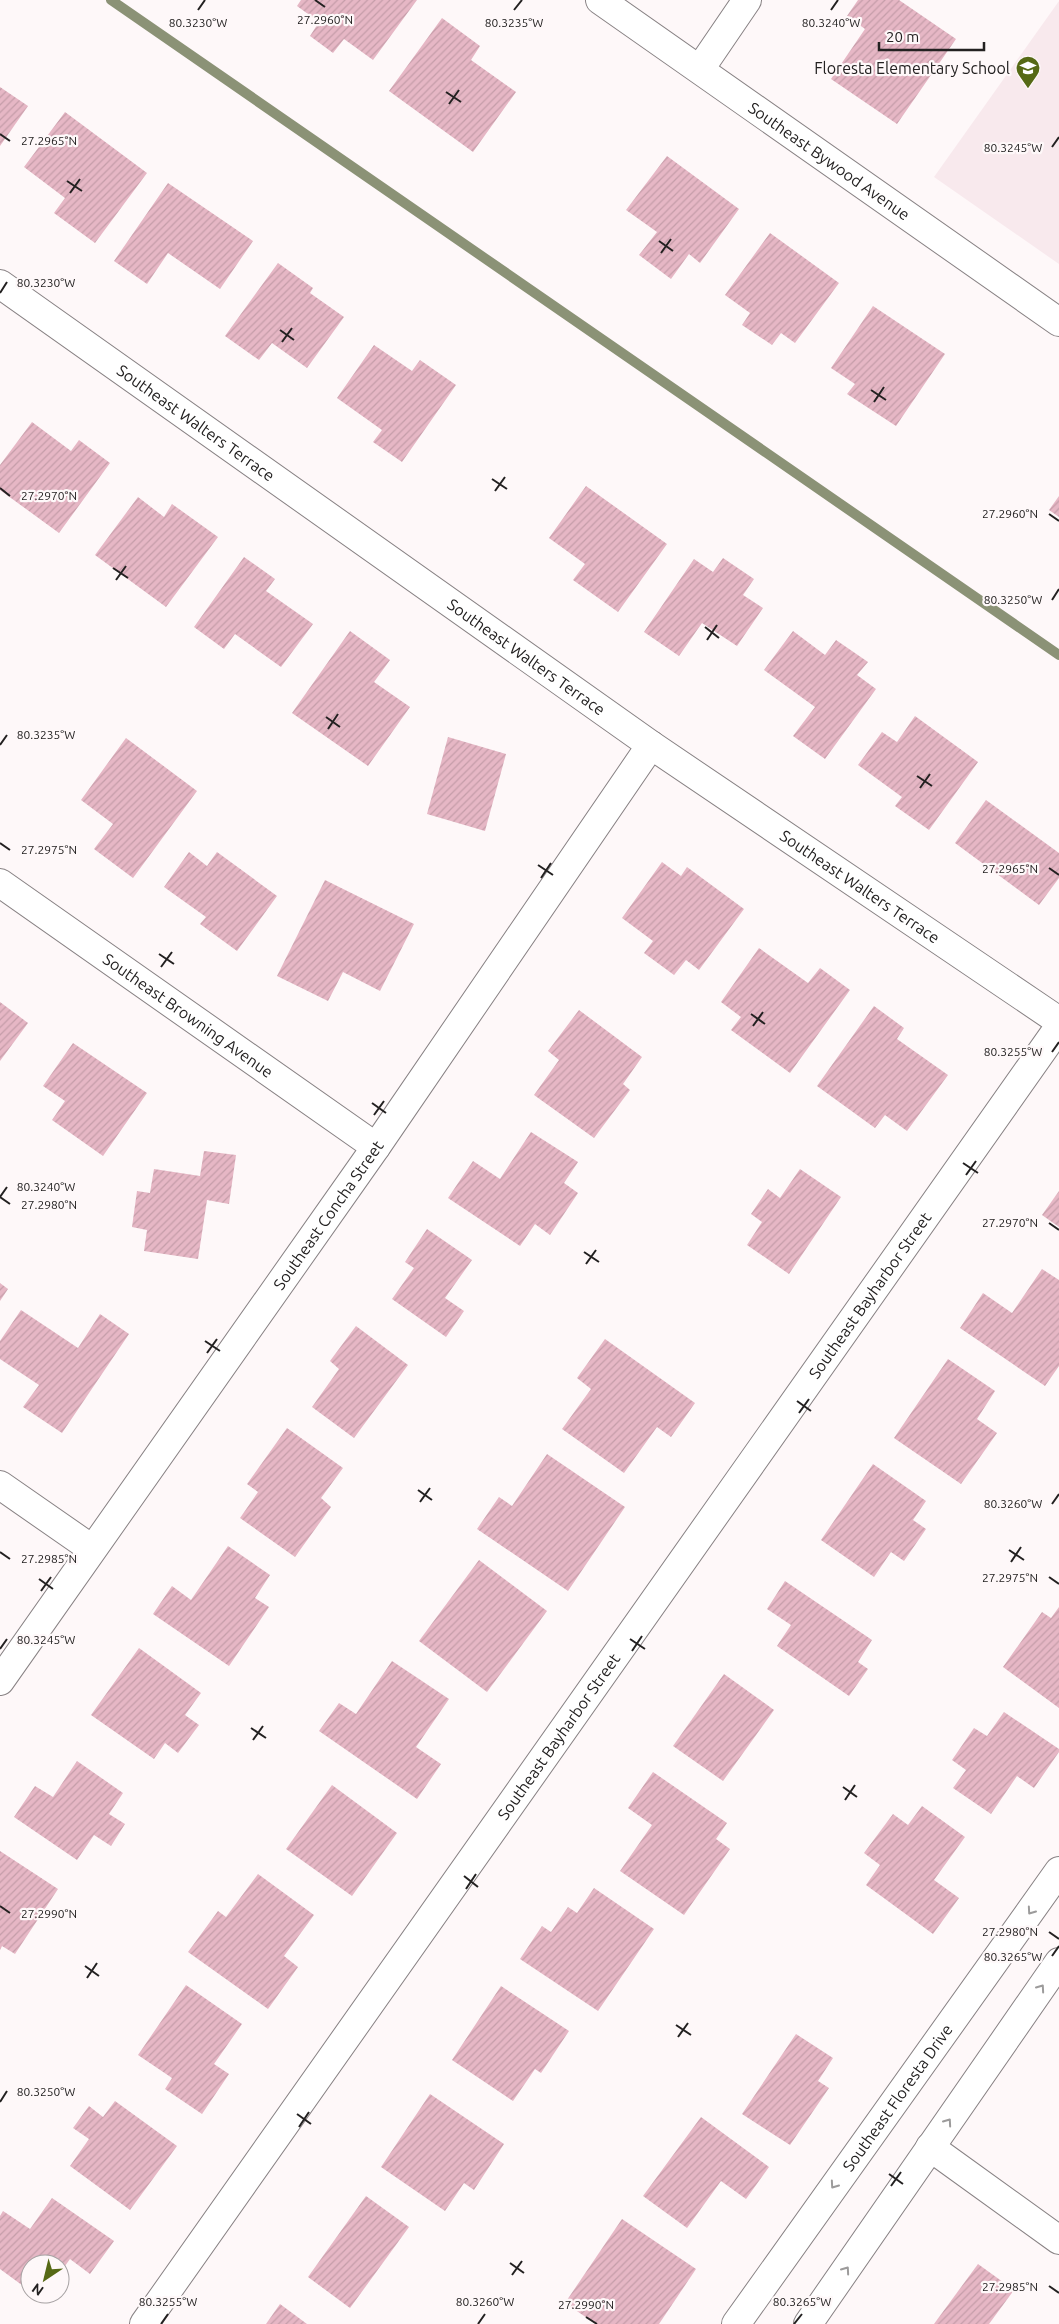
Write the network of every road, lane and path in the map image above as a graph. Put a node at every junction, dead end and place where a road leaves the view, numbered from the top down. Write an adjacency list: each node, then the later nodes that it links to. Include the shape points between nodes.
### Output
1 (600, 0): 3 (street, Southeast Bywood Avenue)
2 (747, 0): 3 (street)
3 (700, 69): 5 (street, Southeast Bywood Avenue)
4 (0, 284): 6 (street, Southeast Walters Terrace)
5 (1059, 322)
6 (651, 744): 8 (street, Southeast Walters Terrace); 10 (street, Southeast Concha Street)
7 (0, 883): 10 (street, Southeast Browning Avenue)
8 (1059, 1022)
9 (1059, 1027): 18 (street, Southeast Bayharbor Street)
10 (376, 1147): 12 (street, Southeast Concha Street)
11 (0, 1485): 12 (street)
12 (92, 1549): 13 (street, Southeast Concha Street)
13 (0, 1681)
14 (1059, 1872): 19 (street, Southeast Floresta Drive, one-way to 19)
15 (1059, 1962): 16 (street, one-way to 15)
16 (930, 2147): 17 (street); 20 (street, one-way to 16)
17 (1059, 2240)
18 (144, 2324)
19 (736, 2324)
20 (808, 2324)

